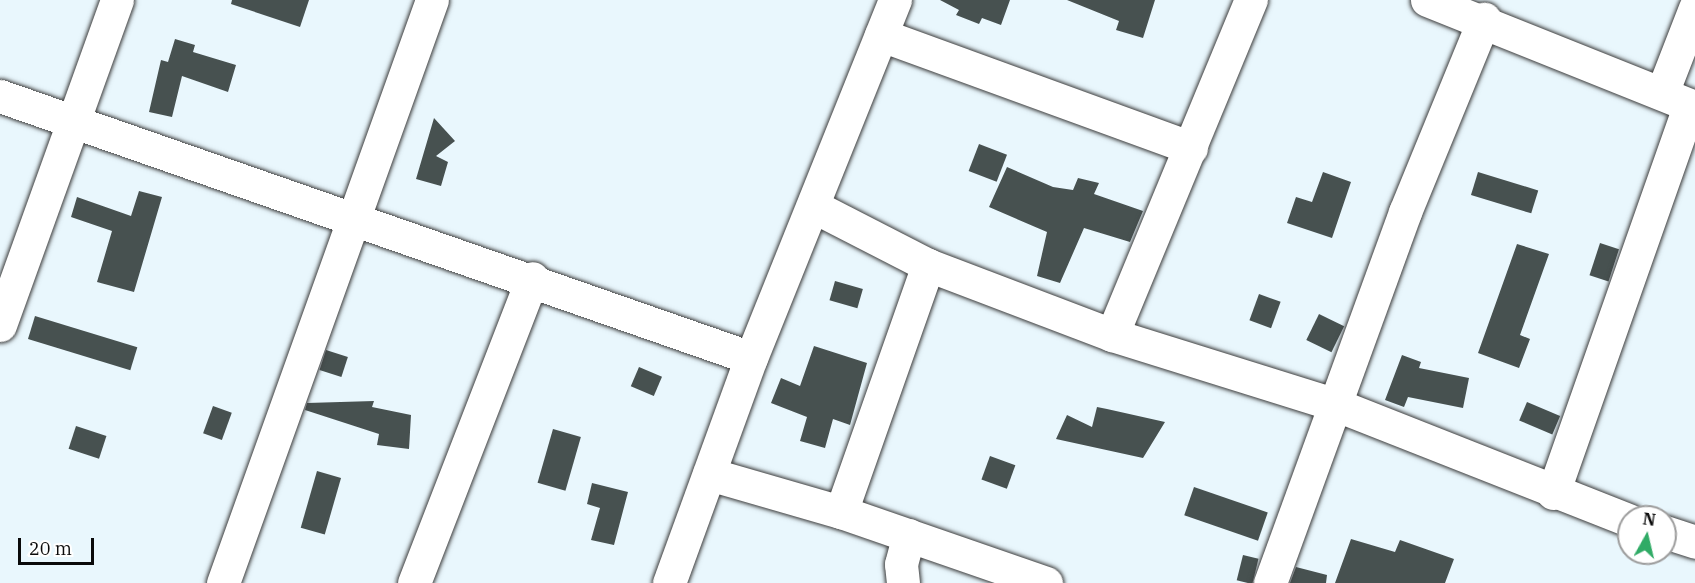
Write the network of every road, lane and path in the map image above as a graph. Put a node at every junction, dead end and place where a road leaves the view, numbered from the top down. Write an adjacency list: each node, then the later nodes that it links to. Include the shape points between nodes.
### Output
1 (117, 0): 11 (street)
2 (432, 0): 14 (street)
3 (895, 0): 8 (street)
4 (1251, 0): 12 (street)
5 (1427, 0): 7 (street)
6 (1695, 8): 10 (street)
7 (1484, 19): 10 (street); 20 (street, via 1405,212)
8 (881, 35): 12 (street); 13 (street)
9 (0, 96): 11 (street)
10 (1682, 101): 22 (street)
11 (75, 119): 14 (street); 17 (street)
12 (1191, 148): 18 (street)
13 (813, 206): 15 (street); 19 (street)
14 (351, 218): 16 (street); 28 (street)
15 (928, 265): 18 (street); 23 (street)
16 (532, 278): 19 (street); 29 (street)
17 (0, 325)
18 (1112, 335): 20 (street)
19 (751, 358): 21 (street)
20 (1334, 404): 22 (street); 33 (street)
21 (709, 474): 23 (street); 30 (street)
22 (1553, 493): 24 (street)
23 (841, 512): 25 (street)
24 (1617, 516)
25 (909, 535): 31 (street, via 901,564); 32 (street)
26 (1677, 536): 27 (street)
27 (1695, 542)
28 (223, 583)
29 (414, 583)
30 (669, 583)
31 (903, 583)
32 (1046, 583)
33 (1270, 583)

